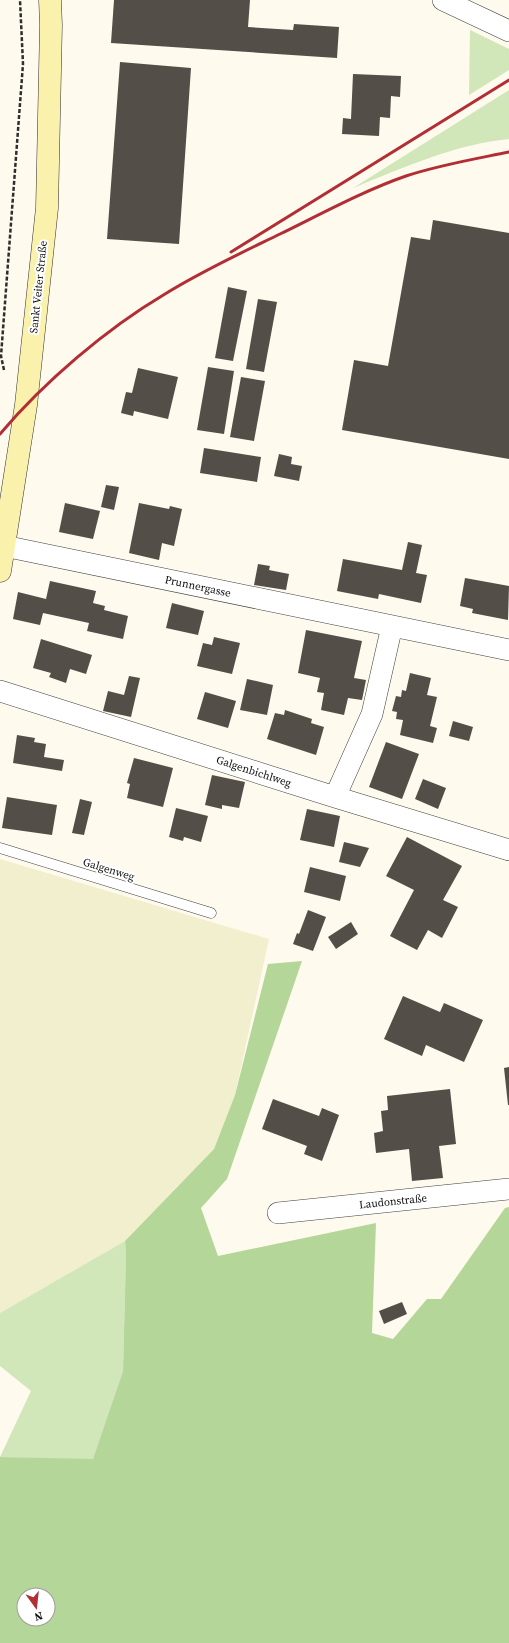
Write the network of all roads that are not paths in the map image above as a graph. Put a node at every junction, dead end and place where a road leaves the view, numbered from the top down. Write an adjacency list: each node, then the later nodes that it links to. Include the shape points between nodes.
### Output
1 (50, 0): 4 (main road, Sankt Veiter Straße, via 47,208 26,405)
2 (443, 0): 3 (street)
3 (509, 31)
4 (4, 546): 5 (main road, Sankt Veiter Straße); 6 (street, Prunnergasse)
5 (0, 571)
6 (392, 626): 7 (street, Prunnergasse); 9 (street, via 372,714)
7 (509, 650)
8 (0, 690): 9 (street, Galgenbichlweg)
9 (335, 797): 11 (street, Galgenbichlweg)
10 (0, 848): 12 (lane, Galgenweg)
11 (509, 850)
12 (211, 913)
13 (509, 1189): 14 (street, Laudonstraße)
14 (278, 1213)

